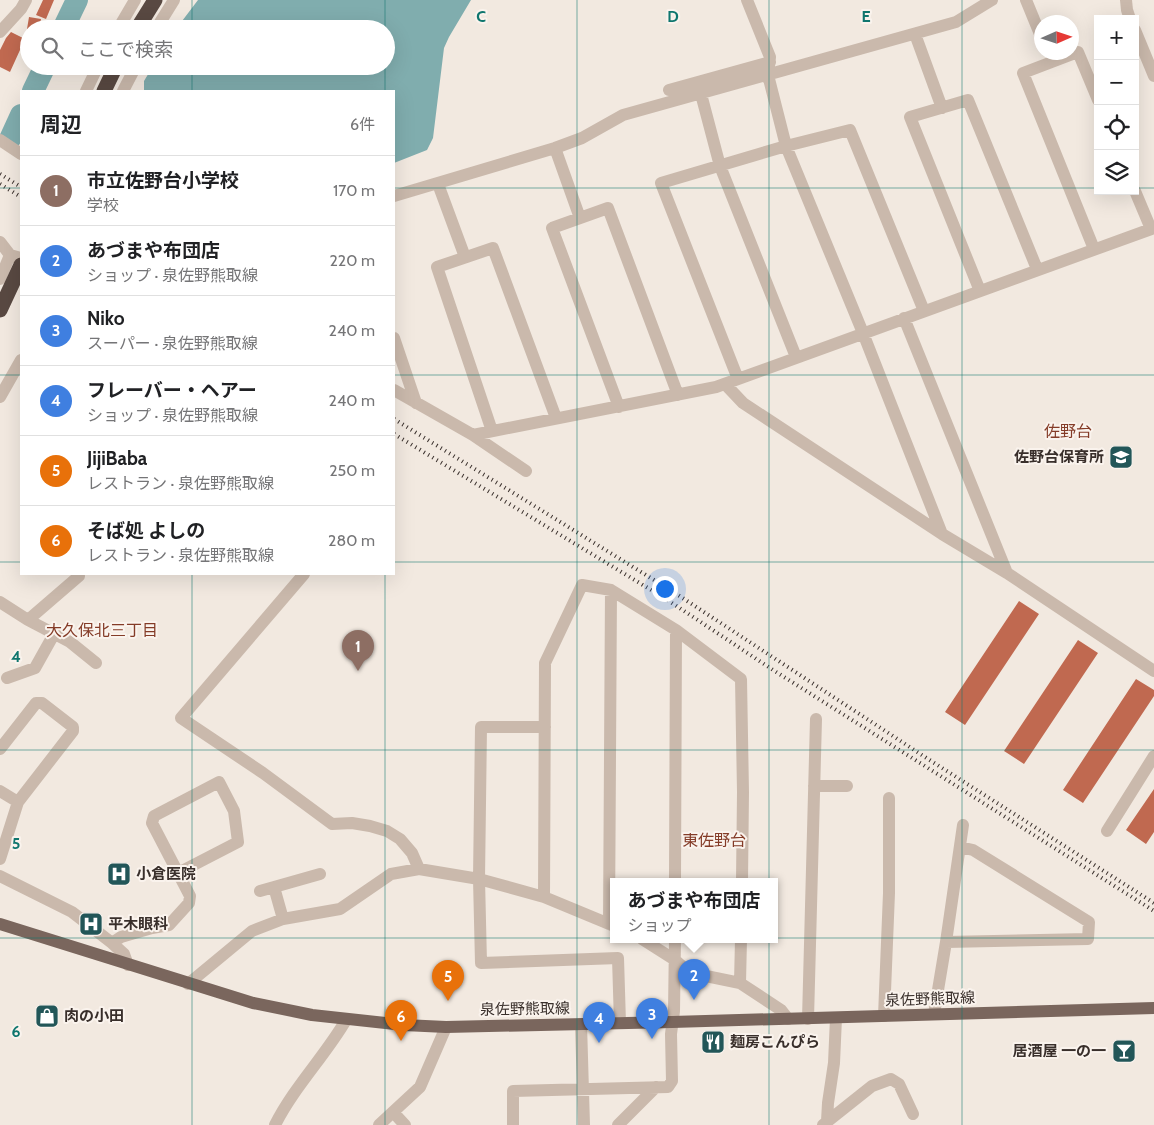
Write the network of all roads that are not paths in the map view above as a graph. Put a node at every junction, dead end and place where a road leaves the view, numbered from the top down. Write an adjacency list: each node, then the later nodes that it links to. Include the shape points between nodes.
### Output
1 (26, 0): 14 (street)
2 (135, 0): 10 (street)
3 (155, 0): 11 (highway)
4 (174, 0): 12 (street)
5 (747, 0): 19 (street)
6 (992, 0): 15 (street, via 956,22)
7 (1026, 0): 13 (street)
8 (1126, 0): 9 (street)
9 (1129, 15)
10 (123, 20)
11 (143, 20)
12 (162, 20)
13 (1034, 20)
14 (0, 32)
15 (915, 34): 23 (street); 31 (street)
16 (1139, 40): 24 (street)
17 (1079, 54): 29 (street)
18 (1046, 60): 43 (street, via 1023,73)
19 (770, 62): 23 (street); 28 (street)
20 (94, 75): 25 (street)
21 (112, 75): 26 (highway)
22 (131, 75): 27 (street)
23 (768, 76): 30 (street); 33 (street)
24 (1154, 76)
25 (86, 90)
26 (104, 90)
27 (124, 90)
28 (668, 90)
29 (1094, 90)
30 (701, 94): 34 (street, via 623,115 582,138); 36 (street)
31 (942, 108): 47 (street, via 968,100); 49 (street, via 910,117)
32 (0, 140): 35 (street)
33 (786, 146): 36 (street); 51 (street, via 850,130); 53 (street)
34 (555, 148): 37 (street); 40 (street)
35 (20, 153)
36 (720, 166): 55 (street); 58 (street, via 661,183)
37 (438, 184): 39 (street); 45 (street)
38 (1137, 195): 41 (street)
39 (395, 196)
40 (580, 218): 62 (street, via 608,208); 65 (street, via 552,228)
41 (1152, 228): 43 (street)
42 (0, 242): 44 (street)
43 (1094, 249): 47 (street)
44 (16, 256): 48 (street)
45 (465, 257): 66 (street, via 493,248); 67 (street, via 437,267)
46 (20, 267): 50 (highway)
47 (1037, 269): 49 (street)
48 (0, 279)
49 (980, 290): 51 (street)
50 (0, 310)
51 (924, 311): 52 (street)
52 (904, 318): 53 (street); 71 (street)
53 (863, 333): 55 (street); 70 (street)
54 (395, 341): 64 (street)
55 (796, 357): 58 (street)
56 (20, 362): 57 (street)
57 (14, 374): 59 (street); 63 (street)
58 (738, 379): 60 (street)
59 (20, 383)
60 (725, 384): 62 (street); 70 (street, via 743,402)
61 (395, 391): 64 (street)
62 (678, 396): 65 (street)
63 (0, 397)
64 (416, 403): 68 (street)
65 (619, 407): 66 (street)
66 (556, 418): 67 (street)
67 (492, 431): 68 (street)
68 (473, 435): 69 (street)
69 (526, 471)
70 (942, 534): 71 (street)
71 (1007, 573): 80 (street)
72 (303, 575): 95 (street, via 181,718 264,773 332,824 370,826 400,839 412,853)
73 (79, 576): 76 (street)
74 (611, 590): 77 (street); 83 (street, via 582,585 545,663); 100 (street)
75 (0, 602): 76 (street)
76 (28, 620): 78 (street)
77 (676, 630): 101 (street); 102 (street, via 741,679)
78 (54, 634): 79 (street, via 70,642); 81 (street, via 35,668)
79 (96, 664)
80 (1154, 671)
81 (7, 678)
82 (816, 719): 86 (street)
83 (545, 727): 99 (street, via 482,727); 105 (street)
84 (0, 749): 90 (street, via 36,703 42,703 73,726)
85 (1154, 756): 92 (street)
86 (814, 786): 87 (street); 123 (street)
87 (847, 786)
88 (0, 791): 90 (street)
89 (889, 798): 120 (street, via 890,893)
90 (18, 802): 94 (street)
91 (963, 825): 93 (street)
92 (1107, 831)
93 (960, 847): 109 (street); 109 (street, via 973,850 1089,922 1088,939)
94 (0, 859)
95 (419, 869): 99 (street); 106 (street, via 391,874 340,909)
96 (178, 873): 96 (street, via 152,823 154,816 219,782 234,812 238,842); 110 (street, via 190,896 189,903 174,921)
97 (320, 874): 103 (street)
98 (0, 876): 110 (street, via 72,912)
99 (479, 878): 105 (street); 126 (street, via 481,964 618,958)
100 (611, 878)
101 (675, 878)
102 (742, 878)
103 (274, 887): 104 (street); 106 (street)
104 (260, 891)
105 (544, 897): 108 (street)
106 (283, 920): 117 (street, via 252,931)
107 (0, 924): 115 (main road, 泉佐野熊取線)
108 (610, 925)
109 (946, 942): 119 (street)
110 (112, 943): 115 (street, via 124,954)
111 (648, 943): 114 (street)
112 (675, 943): 114 (street)
113 (741, 943): 116 (street)
114 (675, 960): 116 (street, via 684,968 706,976); 125 (street)
115 (128, 965): 117 (main road, 泉佐野熊取線)
116 (740, 983): 122 (street, via 781,1010)
117 (188, 984): 124 (main road, 泉佐野熊取線, via 253,1003)
118 (1154, 1008): 119 (main road, 泉佐野熊取線)
119 (934, 1014): 120 (main road, 泉佐野熊取線)
120 (884, 1016): 121 (main road, 泉佐野熊取線)
121 (836, 1018): 123 (main road, 泉佐野熊取線); 133 (street, via 834,1063)
122 (788, 1019): 123 (main road, 泉佐野熊取線); 125 (main road, 泉佐野熊取線)
123 (808, 1019)
124 (346, 1020): 128 (main road, 泉佐野熊取線); 134 (street, via 286,1104)
125 (672, 1022): 126 (main road, 泉佐野熊取線); 129 (street, via 672,1081 668,1087)
126 (620, 1023): 127 (main road, 泉佐野熊取線)
127 (581, 1024): 128 (main road, 泉佐野熊取線); 130 (street)
128 (446, 1027): 131 (street, via 420,1087)
129 (656, 1088): 130 (street); 139 (street)
130 (583, 1090): 137 (street, via 513,1092); 138 (street)
131 (393, 1112): 135 (street); 136 (street)
132 (914, 1114): 133 (street, via 899,1084 891,1079 872,1086)
133 (825, 1123)
134 (275, 1125)
135 (380, 1125)
136 (404, 1125)
137 (513, 1125)
138 (584, 1125)
139 (618, 1125)

